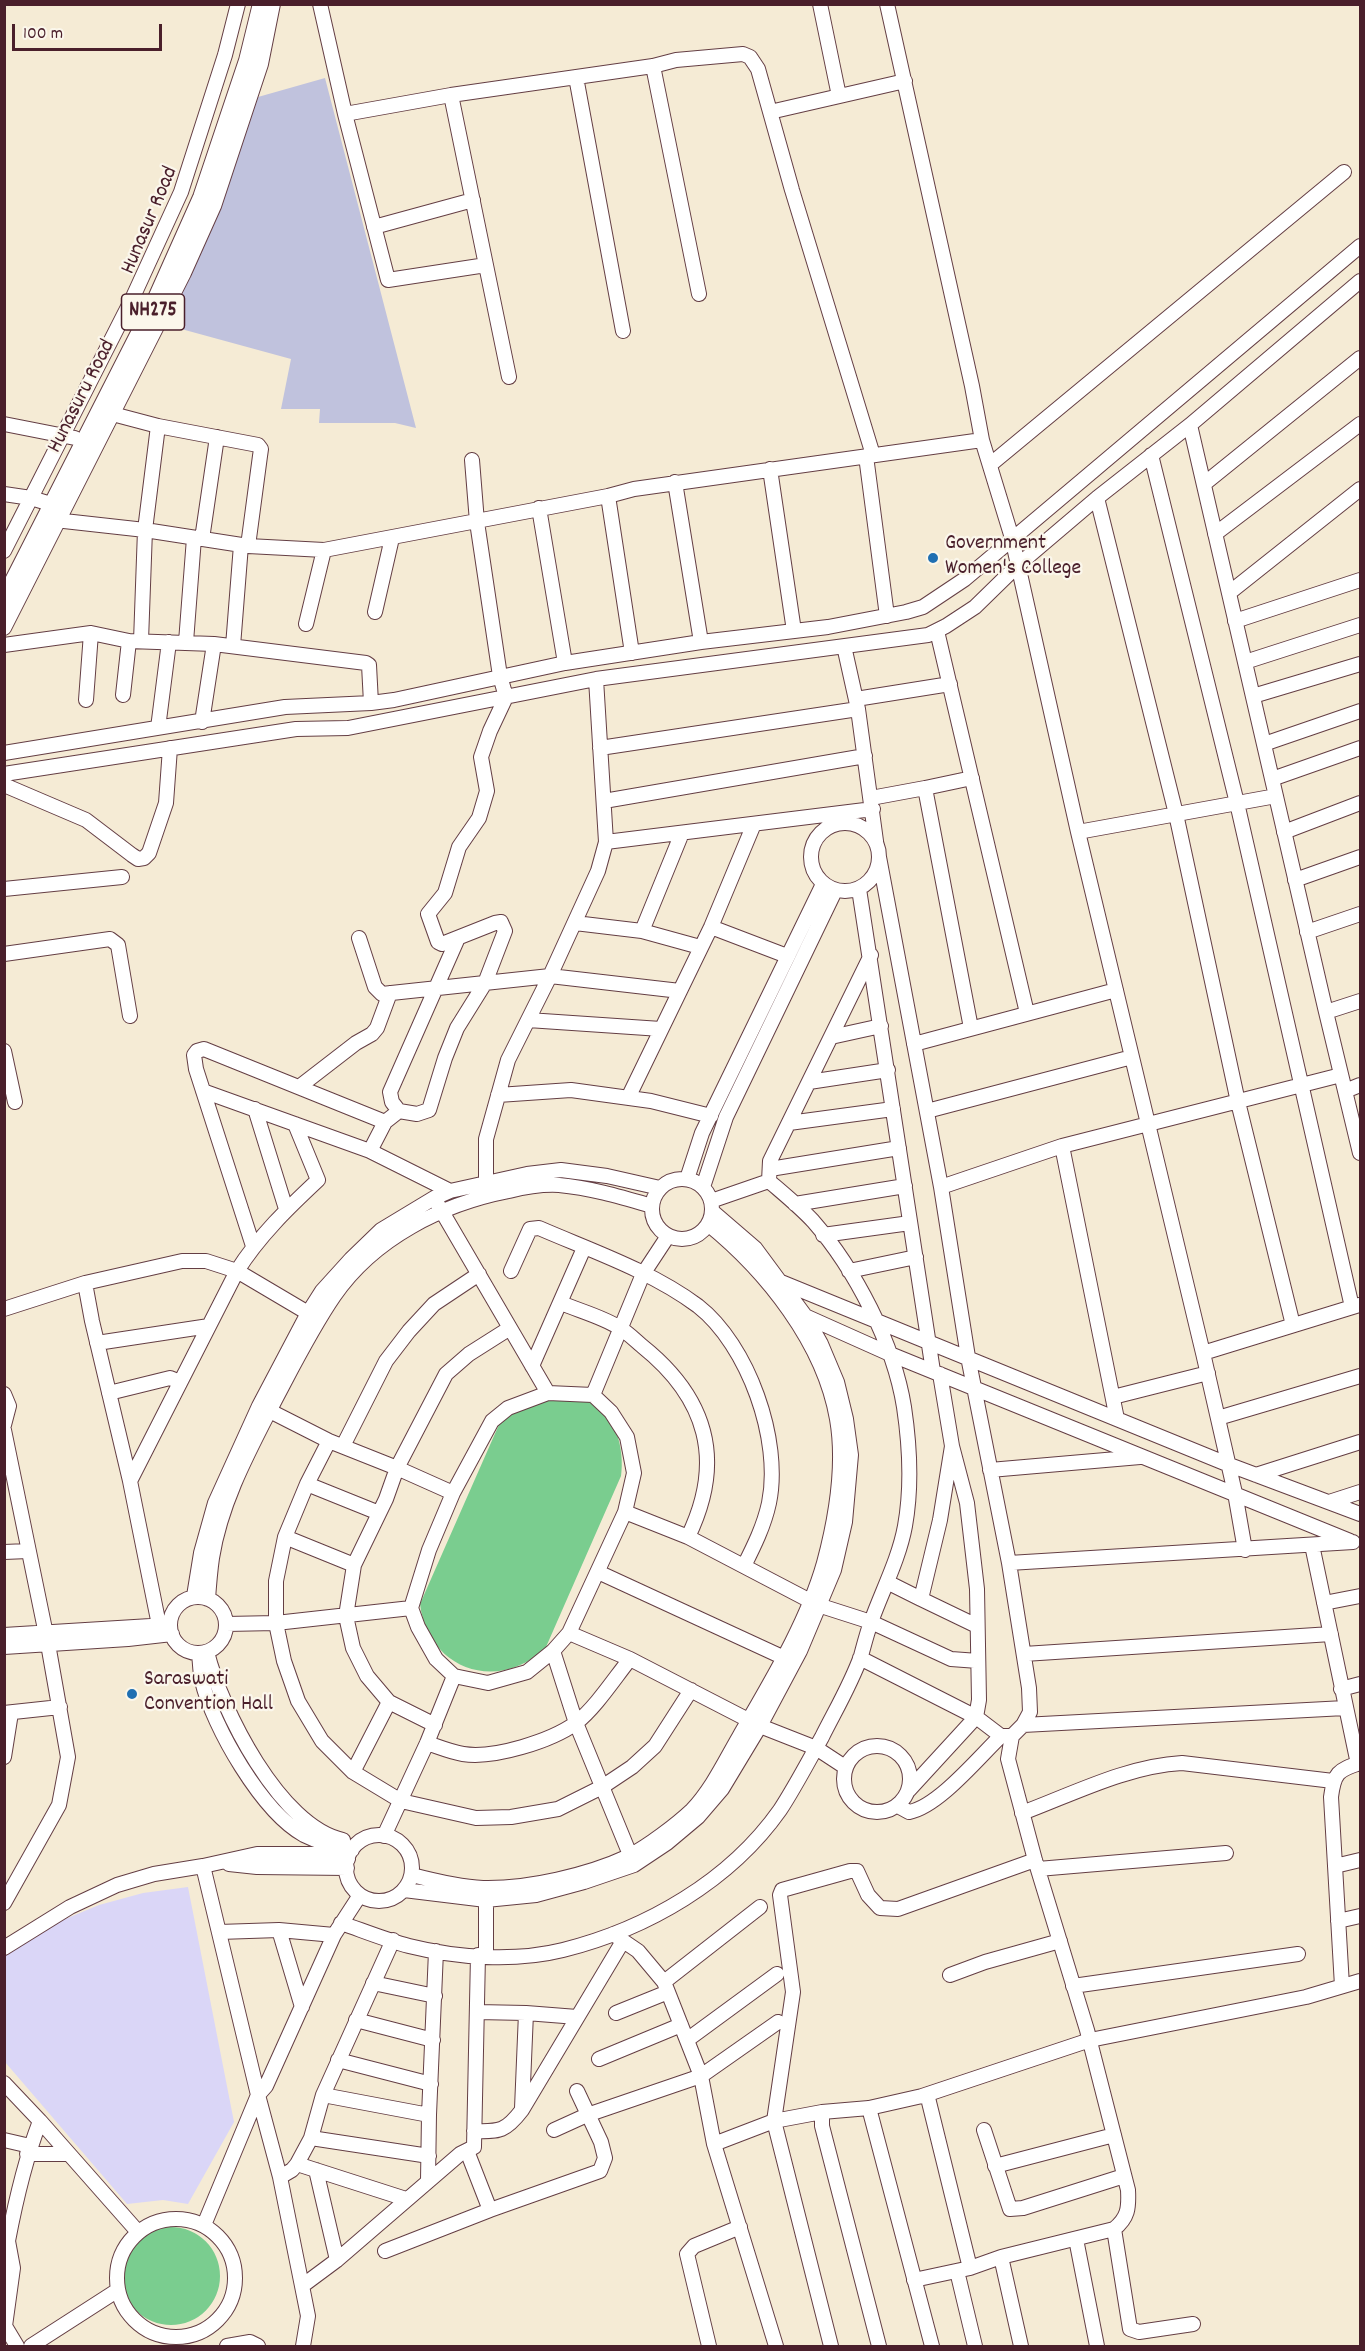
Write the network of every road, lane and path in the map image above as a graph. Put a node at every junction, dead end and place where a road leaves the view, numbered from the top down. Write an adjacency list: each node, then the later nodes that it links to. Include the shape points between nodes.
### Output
1 (238, 4): 32 (street, via 181,192)
2 (250, 4): 32 (highway, Hunasur Road / NH275, via 237,60 192,194 142,304)
3 (263, 4): 27 (highway, Hunasuru Road / NH275, via 249,61 203,198)
4 (273, 4): 27 (street, via 261,64 214,206 184,273)
5 (320, 4): 14 (street)
6 (820, 4): 12 (street)
7 (887, 4): 10 (street)
8 (654, 66): 9 (street); 13 (street, via 676,60 743,54 756,63); 21 (street)
9 (576, 77): 11 (street); 23 (street)
10 (905, 81): 12 (street); 34 (street)
11 (451, 95): 14 (street); 16 (street)
12 (839, 96): 13 (street)
13 (770, 112): 35 (street)
14 (345, 114): 17 (street)
15 (1344, 172): 38 (street)
16 (473, 200): 17 (street); 19 (street)
17 (374, 227): 19 (street, via 388,280)
18 (1360, 246): 22 (street)
19 (486, 265): 26 (street)
20 (1360, 281): 24 (street)
21 (699, 294)
22 (1282, 312): 24 (street); 53 (street)
23 (622, 331)
24 (1300, 332): 30 (street)
25 (1360, 358): 41 (street)
26 (509, 377)
27 (107, 413): 31 (street); 47 (highway, Hunasuru Road / NH275)
28 (4, 424): 32 (street)
29 (1360, 424): 50 (street)
30 (1190, 425): 36 (street); 41 (street)
31 (158, 426): 33 (street); 49 (street)
32 (70, 436): 47 (highway, Hunasur Road / NH275)
33 (217, 437): 51 (street); 54 (street, via 258,445 261,449)
34 (982, 440): 35 (street); 38 (street)
35 (870, 455): 39 (street); 63 (street)
36 (1151, 455): 45 (street); 109 (street)
37 (472, 460): 48 (street)
38 (990, 464): 53 (street)
39 (770, 469): 40 (street); 69 (street)
40 (675, 482): 44 (street); 74 (street)
41 (1204, 484): 50 (street)
42 (1360, 489): 60 (street)
43 (4, 494): 47 (street)
44 (608, 496): 46 (street); 79 (street)
45 (1097, 498): 57 (street); 111 (street)
46 (539, 508): 48 (street); 81 (street)
47 (46, 509): 49 (street); 56 (street); 58 (highway, Hunasur Road / NH275); 61 (highway, Hunasuru Road / NH275); 67 (street)
48 (477, 522): 52 (street); 83 (street)
49 (145, 530): 51 (street); 71 (street)
50 (1215, 534): 60 (street)
51 (198, 538): 54 (street); 73 (street)
52 (392, 538): 55 (street); 62 (street)
53 (1012, 538): 57 (street); 63 (street, via 965,579 923,607)
54 (244, 546): 55 (street); 77 (street)
55 (324, 550): 65 (street)
56 (4, 551)
57 (1017, 566): 68 (street, via 975,607); 113 (street)
58 (4, 574)
59 (1360, 580): 64 (street)
60 (1229, 593): 64 (street)
61 (4, 603)
62 (375, 612)
63 (887, 616): 69 (street)
64 (1235, 621): 80 (street)
65 (306, 624)
66 (1360, 625): 80 (street)
67 (4, 628)
68 (937, 630): 78 (street, via 914,638); 85 (street)
69 (794, 631): 74 (street)
70 (91, 633): 71 (street); 76 (street); 89 (street)
71 (135, 641): 72 (street); 86 (street)
72 (169, 642): 73 (street); 94 (street)
73 (186, 642): 75 (street)
74 (702, 642): 79 (street)
75 (214, 644): 77 (street); 93 (street)
76 (4, 645)
77 (233, 645): 90 (street, via 369,664)
78 (844, 646): 84 (street); 91 (street)
79 (632, 652): 81 (street)
80 (1245, 662): 87 (street)
81 (566, 663): 83 (street)
82 (1360, 664): 87 (street)
83 (500, 676): 88 (street); 90 (street)
84 (596, 679): 88 (street); 97 (street)
85 (950, 684): 91 (street); 102 (street)
86 (123, 695)
87 (1253, 696): 95 (street)
88 (506, 697): 96 (street, via 348,728 296,729); 130 (street, via 481,757 487,791 479,818 459,847 446,893 428,914 438,942 442,945)
89 (86, 700)
90 (371, 703): 93 (street, via 285,707)
91 (857, 704): 97 (street); 100 (street)
92 (1360, 711): 95 (street)
93 (202, 722): 94 (street)
94 (158, 728): 99 (street)
95 (1264, 744): 103 (street)
96 (170, 748): 101 (street); 104 (street, via 166,803 144,858 138,859 86,820)
97 (600, 748): 107 (street)
98 (1360, 748): 103 (street)
99 (4, 753)
100 (865, 756): 107 (street); 108 (street)
101 (4, 774)
102 (972, 778): 105 (street); 143 (street)
103 (1272, 779): 106 (street)
104 (4, 785)
105 (925, 788): 108 (street); 147 (street)
106 (1276, 796): 109 (street); 114 (street)
107 (604, 801): 116 (street)
108 (872, 803): 112 (street); 117 (street)
109 (1237, 803): 111 (street); 157 (street)
110 (1360, 803): 114 (street)
111 (1176, 814): 113 (street); 165 (street)
112 (754, 824): 115 (street); 126 (street)
113 (1078, 832): 138 (street)
114 (1284, 832): 120 (street)
115 (682, 833): 116 (street); 127 (street)
116 (606, 842): 125 (street, via 598,872)
117 (878, 850): 121 (street, via 868,832 857,825 843,822 819,834 810,860 814,873); 123 (street, via 877,870); 150 (street)
118 (1360, 857): 120 (street)
119 (123, 877): 122 (street)
120 (1295, 880): 128 (street)
121 (829, 887): 123 (street, via 847,892); 134 (street); 182 (street, via 726,1117)
122 (4, 889)
123 (859, 889): 133 (street)
124 (1360, 914): 128 (street)
125 (575, 923): 127 (street); 135 (street)
126 (711, 927): 131 (street); 134 (street)
127 (642, 932): 131 (street)
128 (1307, 932): 142 (street)
129 (358, 938): 140 (street, via 375,987 382,994)
130 (458, 938): 136 (street, via 495,923 504,926); 137 (street)
131 (700, 947): 139 (street)
132 (4, 954): 144 (street, via 110,939 118,945)
133 (871, 955): 146 (street); 149 (street)
134 (787, 956): 170 (street)
135 (550, 976): 136 (street); 139 (street); 145 (street)
136 (485, 983): 137 (street); 168 (street, via 457,1028 429,1110 417,1114)
137 (437, 987): 140 (street); 168 (street, via 390,1092)
138 (1116, 990): 143 (street); 152 (street)
139 (680, 991): 148 (street)
140 (390, 993): 159 (street, via 372,1034)
141 (1360, 1001): 142 (street)
142 (1326, 1012): 155 (street)
143 (1027, 1013): 147 (street)
144 (130, 1016)
145 (528, 1020): 148 (street); 162 (street, via 508,1060)
146 (881, 1026): 149 (street); 154 (street)
147 (971, 1028): 150 (street)
148 (661, 1029): 163 (street)
149 (831, 1037): 156 (street)
150 (914, 1044): 169 (street)
151 (4, 1051): 153 (street)
152 (1132, 1057): 169 (street); 173 (street)
153 (6, 1066): 164 (street)
154 (888, 1070): 156 (street); 167 (street)
155 (1341, 1075): 157 (street); 161 (street)
156 (809, 1082): 172 (street)
157 (1302, 1085): 165 (street); 207 (street)
158 (1360, 1086): 161 (street)
159 (299, 1087): 160 (street, via 204,1049 194,1055); 171 (street)
160 (203, 1091): 166 (street); 195 (street)
161 (1345, 1091): 176 (street)
162 (498, 1095): 163 (street, via 571,1090); 185 (street, via 486,1138)
163 (628, 1098): 170 (street)
164 (15, 1102)
165 (1238, 1102): 173 (street); 213 (street)
166 (255, 1109): 174 (street); 190 (street)
167 (893, 1109): 172 (street); 177 (street)
168 (399, 1111): 171 (street)
169 (927, 1111): 183 (street)
170 (711, 1116): 180 (street)
171 (385, 1122): 178 (street)
172 (789, 1123): 179 (street, via 770,1161)
173 (1148, 1123): 175 (street); 219 (street)
174 (295, 1124): 178 (street); 190 (street, via 318,1180)
175 (1062, 1146): 183 (street); 231 (street)
176 (1360, 1146)
177 (899, 1148): 179 (street); 181 (street)
178 (370, 1151): 186 (street)
179 (770, 1175): 188 (street); 191 (street)
180 (687, 1179): 182 (street); 184 (street, via 668,1182)
181 (905, 1186): 188 (street); 192 (street)
182 (703, 1187): 191 (street)
183 (941, 1187): 221 (street)
184 (660, 1188): 185 (street, via 561,1170 527,1174); 189 (street)
185 (486, 1189): 186 (street); 187 (street); 189 (street, via 557,1185 603,1191)
186 (450, 1191): 187 (street)
187 (438, 1204): 201 (street); 210 (street, via 381,1230 321,1292); 233 (street, via 361,1265 335,1295)
188 (795, 1204): 193 (street)
189 (652, 1206): 194 (street, via 658,1228)
190 (286, 1209): 195 (street)
191 (710, 1212): 194 (street, via 702,1232 686,1239); 203 (street); 204 (street, via 755,1248)
192 (910, 1223): 193 (street); 197 (street)
193 (823, 1235): 198 (street)
194 (668, 1236): 202 (street)
195 (253, 1246): 199 (street)
196 (585, 1248): 200 (street, via 539,1228 530,1229); 202 (street); 206 (street)
197 (916, 1257): 198 (street); 217 (street)
198 (849, 1270): 212 (street)
199 (237, 1271): 205 (street, via 206,1261 182,1261); 210 (street); 214 (street)
200 (511, 1271)
201 (478, 1274): 215 (street); 239 (street, via 434,1304 409,1331)
202 (643, 1274): 216 (street); 265 (street, via 699,1307 725,1334 761,1402 769,1435 769,1501 760,1534)
203 (762, 1275): 204 (street); 208 (street)
204 (780, 1282): 211 (street); 212 (street)
205 (85, 1284): 209 (street); 218 (street)
206 (561, 1303): 216 (street); 222 (street)
207 (1356, 1305): 213 (street)
208 (786, 1308): 211 (street); 271 (street, via 812,1349 837,1419 838,1489)
209 (4, 1309)
210 (308, 1313): 233 (street)
211 (806, 1317): 220 (street); 271 (street, via 837,1382 851,1455 845,1522 834,1570)
212 (877, 1323): 217 (street); 220 (street)
213 (1293, 1325): 219 (street)
214 (209, 1326): 218 (street); 226 (street)
215 (510, 1328): 222 (street); 243 (street, via 446,1374)
216 (620, 1328): 230 (street); 257 (street, via 660,1360 688,1393 704,1433 708,1472 699,1513)
217 (928, 1342): 221 (street); 223 (street)
218 (97, 1343): 228 (street)
219 (1203, 1353): 224 (street)
220 (890, 1354): 223 (street); 267 (street, via 904,1405 910,1468 905,1527)
221 (968, 1357): 227 (street); 234 (street)
222 (532, 1366): 229 (street)
223 (937, 1373): 227 (street); 240 (street)
224 (1208, 1373): 231 (street); 235 (street)
225 (1360, 1376): 235 (street)
226 (180, 1382): 228 (street, via 170,1378); 246 (street)
227 (974, 1388): 241 (street); 244 (street)
228 (109, 1393): 246 (street)
229 (548, 1393): 230 (street); 249 (street, via 508,1408 492,1420)
230 (593, 1395): 252 (street, via 612,1412 627,1437 634,1473)
231 (1113, 1397): 234 (street)
232 (6, 1402): 236 (street)
233 (264, 1408): 239 (street); 269 (street, via 215,1503 201,1553)
234 (1117, 1419): 242 (street)
235 (1218, 1419): 242 (street)
236 (4, 1425)
237 (4, 1430): 261 (street)
238 (1360, 1442): 245 (street)
239 (336, 1443): 243 (street); 247 (street)
240 (952, 1446): 270 (street); 278 (street, via 967,1503)
241 (1145, 1457): 244 (street); 250 (street)
242 (1227, 1464): 245 (street); 250 (street)
243 (397, 1468): 249 (street); 253 (street)
244 (990, 1470): 263 (street)
245 (1256, 1474): 251 (street)
246 (130, 1481): 279 (street)
247 (307, 1484): 253 (street); 256 (street)
248 (1360, 1492): 251 (street)
249 (453, 1493): 273 (street)
250 (1235, 1493): 255 (street); 260 (street)
251 (1329, 1502): 254 (street)
252 (625, 1512): 257 (street); 266 (street)
253 (379, 1513): 264 (street)
254 (1360, 1514)
255 (1300, 1520): 258 (street); 259 (street)
256 (285, 1537): 264 (street); 276 (street, via 276,1581)
257 (687, 1537): 265 (street)
258 (1357, 1543): 259 (street)
259 (1309, 1545): 260 (street); 272 (street)
260 (1245, 1550): 263 (street)
261 (28, 1551): 262 (street); 283 (street)
262 (4, 1552)
263 (1009, 1563): 287 (street)
264 (354, 1566): 274 (street)
265 (744, 1566): 271 (street)
266 (598, 1572): 280 (street); 290 (street)
267 (887, 1582): 270 (street); 275 (street)
268 (1360, 1596): 272 (street)
269 (201, 1598): 277 (street, via 221,1609); 279 (street, via 176,1608)
270 (921, 1599): 278 (street)
271 (814, 1603): 275 (street); 290 (street)
272 (1324, 1603): 281 (street)
273 (411, 1608): 274 (street); 292 (street, via 436,1659)
274 (346, 1616): 276 (street); 296 (street, via 353,1648 367,1676)
275 (871, 1622): 288 (street); 291 (street, via 951,1659)
276 (276, 1623): 277 (street); 311 (street, via 298,1701 322,1741)
277 (226, 1624): 286 (street, via 221,1641)
278 (977, 1626): 291 (street)
279 (167, 1628): 283 (street); 286 (street, via 182,1648)
280 (569, 1633): 285 (street); 289 (street)
281 (1331, 1634): 287 (street); 295 (street)
282 (4, 1635): 283 (street)
283 (47, 1638): 284 (street); 297 (street)
284 (4, 1647)
285 (553, 1651): 292 (street, via 527,1672 488,1683); 301 (street)
286 (203, 1652): 320 (street, via 201,1679 209,1704 241,1766 283,1820 303,1834)
287 (1024, 1654): 304 (street, via 1030,1712)
288 (860, 1658): 300 (street); 307 (street)
289 (630, 1659): 294 (street); 301 (street)
290 (788, 1660): 302 (street)
291 (978, 1661): 300 (street)
292 (454, 1676): 303 (street)
293 (1360, 1684): 295 (street)
294 (691, 1689): 302 (street); 313 (street, via 654,1746 632,1767)
295 (1341, 1689): 298 (street)
296 (389, 1702): 303 (street); 311 (street)
297 (60, 1707): 299 (street); 330 (street, via 68,1757 59,1805)
298 (1346, 1708): 304 (street); 309 (street)
299 (8, 1713): 308 (street)
300 (976, 1717): 305 (street); 314 (street)
301 (576, 1723): 306 (street, via 502,1754 463,1754); 313 (street)
302 (754, 1723): 307 (street); 321 (street, via 722,1789 698,1817 668,1843)
303 (435, 1725): 306 (street)
304 (1023, 1725): 305 (street)
305 (1007, 1736): 316 (street, via 921,1810 909,1812); 317 (street, via 1008,1759)
306 (427, 1743): 315 (street)
307 (816, 1748): 310 (street); 337 (street, via 779,1811 726,1868 670,1908)
308 (5, 1757)
309 (1359, 1763): 312 (street, via 1338,1773)
310 (845, 1767): 314 (street, via 855,1753 871,1745 888,1747 903,1756 907,1764); 316 (street, via 843,1781 857,1806 870,1812 885,1812)
311 (353, 1772): 315 (street)
312 (1333, 1781): 317 (street, via 1182,1763 1160,1764); 325 (street)
313 (602, 1786): 315 (street, via 558,1809 511,1817 476,1818); 321 (street)
314 (909, 1790): 316 (street)
315 (401, 1801): 318 (street)
316 (898, 1806)
317 (1022, 1813): 323 (street)
318 (384, 1836): 320 (street, via 366,1838); 326 (street, via 394,1839 409,1854)
319 (1226, 1853): 323 (street)
320 (351, 1855): 324 (street, via 257,1854); 328 (street, via 353,1888)
321 (632, 1860): 326 (street, via 535,1885 484,1888); 329 (street, via 584,1882 536,1895)
322 (1360, 1860): 325 (street)
323 (1036, 1864): 339 (street); 378 (street, via 898,1909 880,1908 856,1871 782,1890 793,1992)
324 (203, 1866): 336 (street); 340 (street, via 117,1885 70,1907)
325 (1335, 1866): 333 (street)
326 (412, 1875): 327 (street)
327 (404, 1890): 328 (street, via 388,1900); 329 (street)
328 (360, 1895): 334 (street)
329 (486, 1900): 343 (street)
330 (4, 1903)
331 (760, 1907): 350 (street)
332 (1360, 1916): 333 (street)
333 (1338, 1921): 349 (street)
334 (338, 1929): 335 (street); 338 (street); 352 (street)
335 (279, 1930): 336 (street); 352 (street)
336 (219, 1932): 369 (street)
337 (618, 1937): 343 (street, via 561,1950); 350 (street, via 638,1950); 356 (street)
338 (393, 1940): 341 (street); 347 (street)
339 (1060, 1941): 345 (street); 348 (street)
340 (4, 1948)
341 (436, 1951): 343 (street); 351 (street)
342 (1299, 1954): 348 (street)
343 (482, 1956): 353 (street)
344 (777, 1974): 361 (street)
345 (950, 1975)
346 (1360, 1981): 349 (street)
347 (373, 1983): 351 (street); 357 (street)
348 (1074, 1986): 362 (street)
349 (1342, 1986): 362 (street, via 1306,1997)
350 (666, 1987): 355 (street); 359 (street)
351 (435, 1996): 360 (street)
352 (302, 2007): 369 (street, via 266,2086)
353 (477, 2012): 354 (street); 381 (street)
354 (526, 2013): 356 (street); 373 (street)
355 (616, 2013)
356 (577, 2018): 373 (street)
357 (356, 2020): 360 (street); 364 (street)
358 (778, 2022): 365 (street)
359 (681, 2025): 361 (street); 363 (street)
360 (433, 2040): 367 (street)
361 (687, 2040): 365 (street)
362 (1090, 2040): 371 (street); 382 (street)
363 (599, 2059)
364 (338, 2060): 367 (street); 370 (street)
365 (701, 2076): 376 (street); 385 (street)
366 (4, 2084): 377 (street)
367 (431, 2084): 375 (street)
368 (577, 2091): 376 (street)
369 (258, 2095): 394 (street); 399 (street)
370 (323, 2095): 375 (street); 383 (street)
371 (922, 2096): 372 (street); 408 (street, via 928,2098)
372 (869, 2108): 374 (street); 409 (street)
373 (522, 2110): 381 (street, via 510,2126 497,2132)
374 (822, 2112): 378 (street); 423 (street, via 822,2126)
375 (429, 2115): 389 (street)
376 (587, 2115): 379 (street); 398 (street, via 605,2158 600,2170)
377 (40, 2121): 386 (street); 388 (street)
378 (774, 2121): 385 (street); 422 (street)
379 (554, 2130)
380 (984, 2130): 391 (street)
381 (474, 2131): 387 (street, via 474,2147)
382 (1114, 2135): 391 (street); 393 (street)
383 (311, 2138): 389 (street); 390 (street)
384 (4, 2140): 386 (street)
385 (714, 2144): 400 (street)
386 (29, 2150): 388 (street); 396 (street)
387 (467, 2151): 395 (street); 398 (street)
388 (69, 2154): 402 (street)
389 (429, 2156): 395 (street)
390 (297, 2164): 392 (street); 394 (street)
391 (995, 2166): 393 (street, via 1010,2209 1014,2210)
392 (316, 2170): 397 (street); 407 (street)
393 (1124, 2176): 401 (street, via 1129,2208 1124,2221)
394 (280, 2177): 410 (street)
395 (428, 2180): 397 (street)
396 (11, 2183): 404 (street)
397 (406, 2199): 407 (street)
398 (490, 2210): 405 (street)
399 (204, 2225): 402 (street, via 170,2219); 414 (street, via 228,2249 235,2282 223,2314)
400 (740, 2227): 420 (street, via 694,2246 687,2254); 421 (street)
401 (1114, 2229): 403 (street); 412 (street, via 1130,2329 1139,2332)
402 (138, 2232): 411 (street, via 120,2258)
403 (1076, 2239): 406 (street); 427 (street)
404 (6, 2241): 413 (street, via 13,2268)
405 (385, 2251)
406 (1000, 2257): 408 (street); 426 (street)
407 (337, 2260): 410 (street)
408 (964, 2269): 409 (street); 425 (street)
409 (914, 2280): 424 (street)
410 (302, 2286): 419 (street, via 308,2316)
411 (118, 2290): 414 (street, via 123,2306 147,2330); 416 (street)
412 (1193, 2324)
413 (5, 2326): 415 (street)
414 (197, 2340)
415 (17, 2346)
416 (31, 2346)
417 (227, 2346): 418 (street, via 250,2342)
418 (258, 2346)
419 (303, 2346)
420 (709, 2346)
421 (776, 2346)
422 (831, 2346)
423 (879, 2346)
424 (932, 2346)
425 (975, 2346)
426 (1021, 2346)
427 (1097, 2346)

